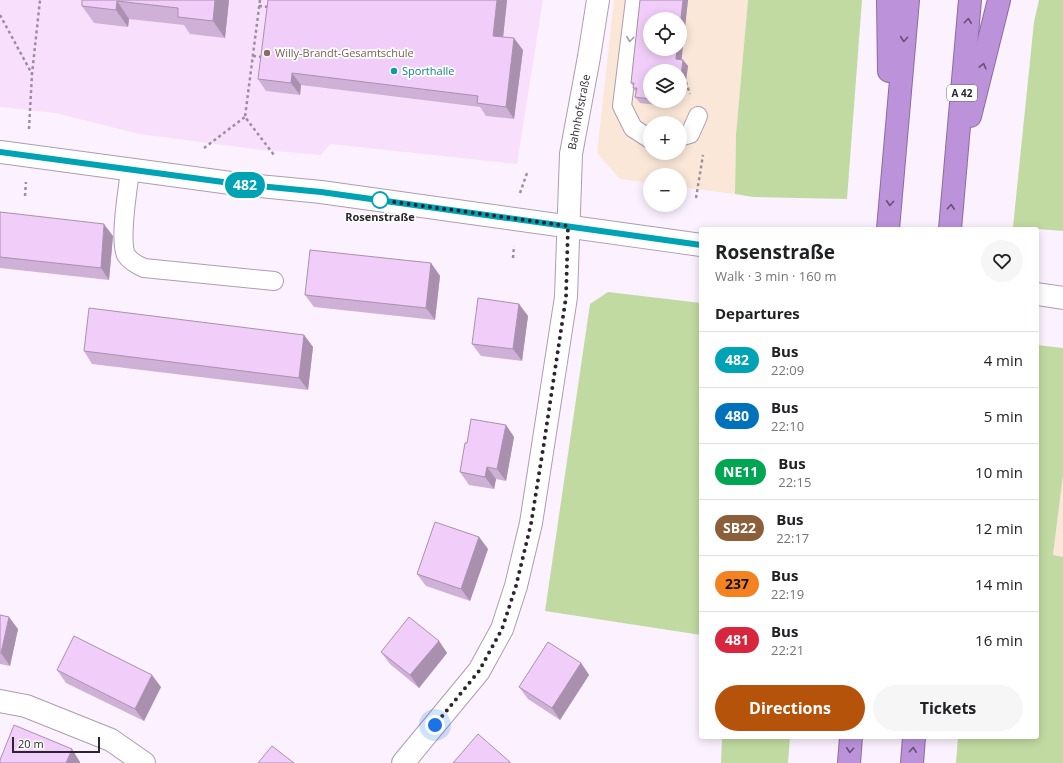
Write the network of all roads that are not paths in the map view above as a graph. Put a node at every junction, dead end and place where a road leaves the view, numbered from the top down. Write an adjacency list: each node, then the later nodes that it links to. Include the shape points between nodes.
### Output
1 (598, 0): 14 (street, Bahnhofstraße, via 570,154)
2 (635, 0): 8 (lane, one-way to 8, via 622,106 633,128)
3 (888, 0): 12 (highway)
4 (908, 0): 12 (highway, one-way to 12)
5 (970, 0): 13 (highway, A 42, one-way to 5)
6 (999, 0): 13 (highway, one-way to 6)
7 (698, 116): 9 (lane, via 690,134)
8 (643, 134)
9 (687, 135)
10 (0, 152): 11 (street)
11 (130, 170): 14 (street, via 321,192); 18 (lane, via 124,221 124,247 133,263 144,268)
12 (892, 176): 15 (highway, one-way to 15)
13 (953, 185): 16 (highway, A 42, one-way to 13)
14 (568, 226): 17 (street); 25 (street, via 566,297 531,524 516,586 502,629 479,671)
15 (888, 227)
16 (950, 227)
17 (699, 245)
18 (274, 281)
19 (1039, 294): 20 (street)
20 (1063, 298)
21 (0, 702): 24 (street, via 26,706 111,740)
22 (851, 739): 26 (highway, one-way to 26)
23 (914, 739): 27 (highway, one-way to 23)
24 (144, 763)
25 (403, 763)
26 (849, 763)
27 (912, 763)

